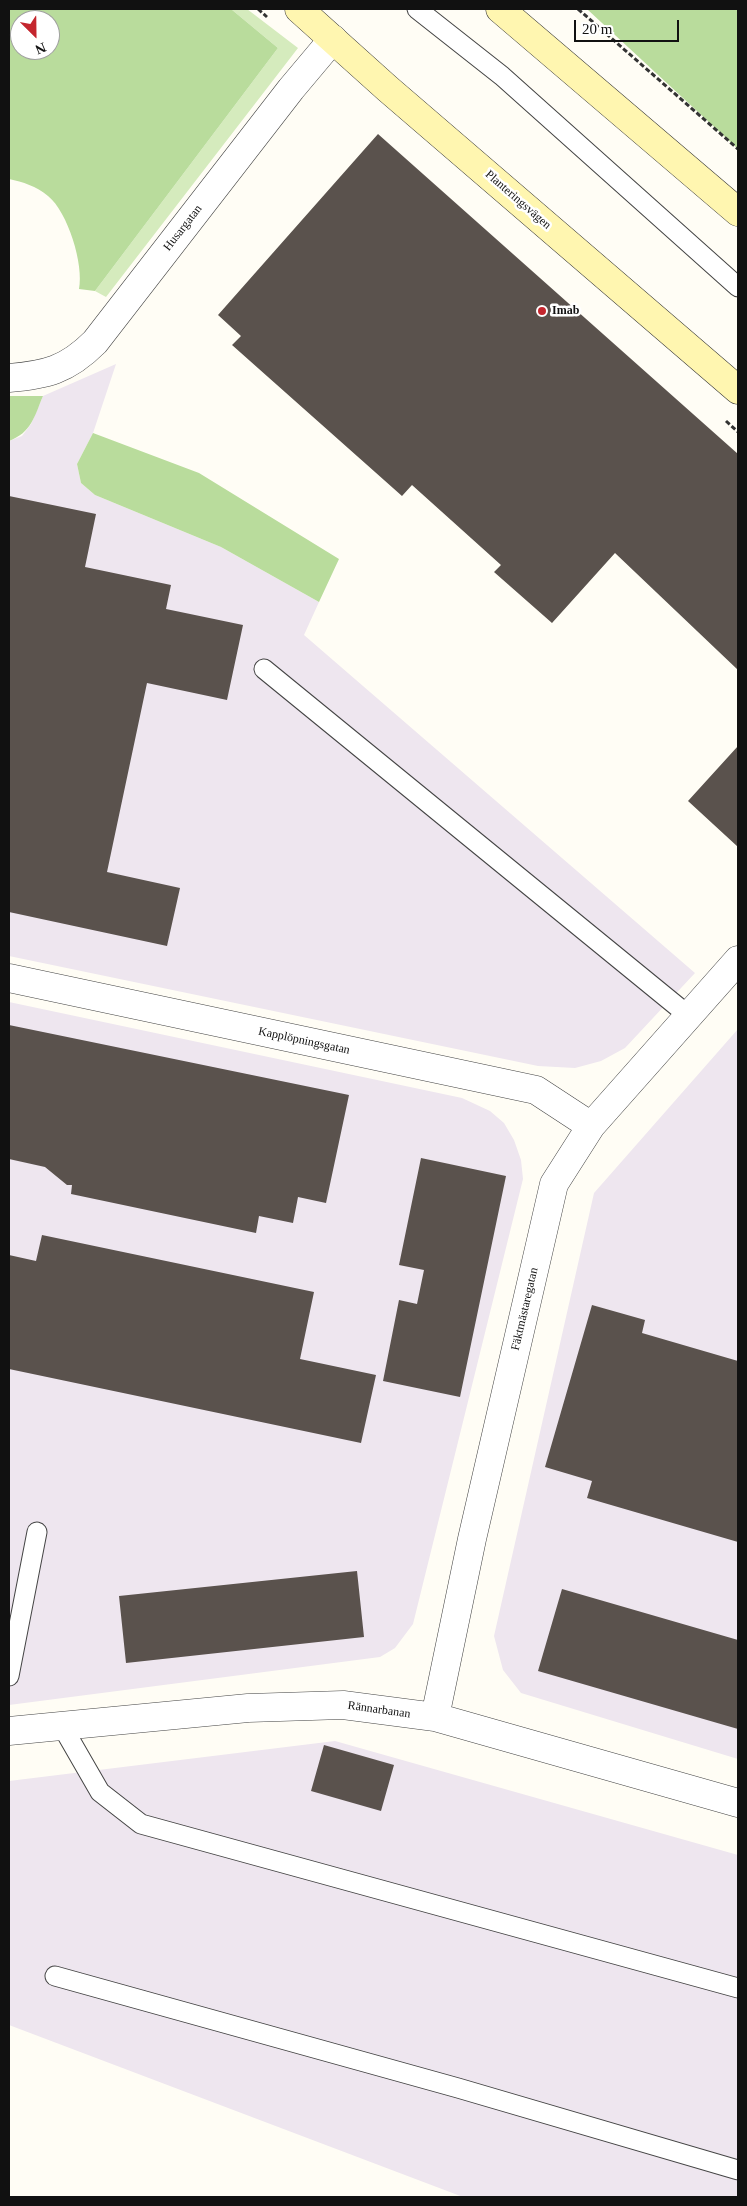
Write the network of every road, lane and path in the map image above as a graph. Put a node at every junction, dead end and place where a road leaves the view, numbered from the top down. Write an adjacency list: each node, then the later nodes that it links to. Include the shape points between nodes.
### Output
1 (299, 9): 5 (main road, Planteringsvägen)
2 (417, 9): 8 (lane, via 509,83)
3 (500, 9): 7 (main road)
4 (578, 9): 6 (path)
5 (333, 39): 9 (street, Husargatan, via 89,348 54,371); 10 (main road, Planteringsvägen, via 388,90)
6 (738, 149)
7 (738, 212)
8 (738, 288)
9 (9, 378)
10 (738, 390)
11 (264, 669): 14 (lane)
12 (738, 960): 14 (street, Fäktmästaregatan)
13 (9, 978): 15 (street, Kapplöpningsgatan, via 536,1090)
14 (689, 1016): 15 (street, Fäktmästaregatan)
15 (591, 1126): 18 (street, Fäktmästaregatan, via 554,1184)
16 (36, 1532): 17 (lane)
17 (9, 1676)
18 (434, 1717): 19 (street, Rännarbanan, via 343,1704 248,1708); 21 (street, Rännarbanan)
19 (62, 1726): 20 (street, Rännarbanan); 23 (lane, via 100,1792 141,1824)
20 (9, 1731)
21 (738, 1803)
22 (55, 1976): 24 (lane)
23 (738, 1988)
24 (738, 2170)

